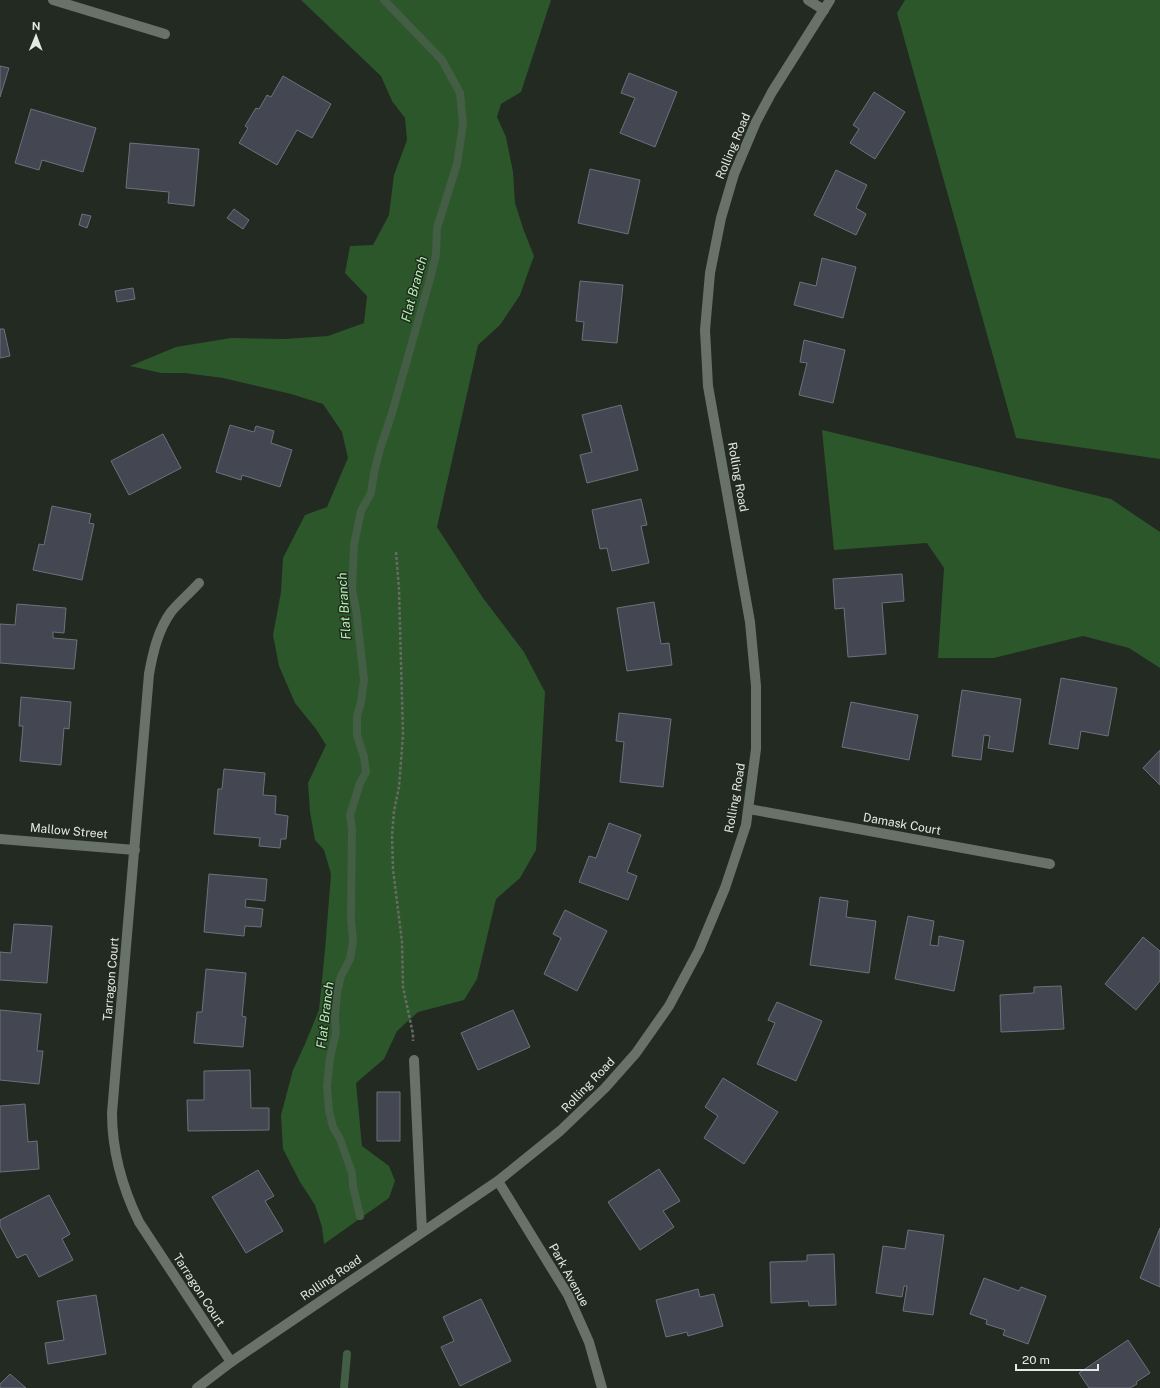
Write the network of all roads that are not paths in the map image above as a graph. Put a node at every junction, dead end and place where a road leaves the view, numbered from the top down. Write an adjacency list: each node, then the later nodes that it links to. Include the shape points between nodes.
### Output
1 (53, 0): 5 (street)
2 (808, 0): 4 (street)
3 (830, 0): 4 (street, Rolling Road)
4 (824, 10): 7 (street, Rolling Road, via 756,122 725,203 710,273 706,330 708,386 750,622 756,686 756,749)
5 (165, 34)
6 (199, 583): 9 (street, Tarragon Court, via 170,613 154,650 149,674)
7 (748, 809): 10 (street, Damask Court); 12 (street, Rolling Road, via 746,825 725,888 699,950 669,1006 636,1053 605,1088 560,1132)
8 (0, 838): 9 (street, Mallow Street)
9 (135, 850): 14 (street, Tarragon Court, via 112,1113 116,1158 124,1187 139,1222)
10 (1050, 864)
11 (414, 1060): 13 (street)
12 (498, 1180): 13 (street, Rolling Road); 16 (street, Park Avenue, via 568,1295 588,1342)
13 (422, 1232): 14 (street, Rolling Road)
14 (231, 1362): 15 (street, Rolling Road)
15 (197, 1388)
16 (602, 1388)

